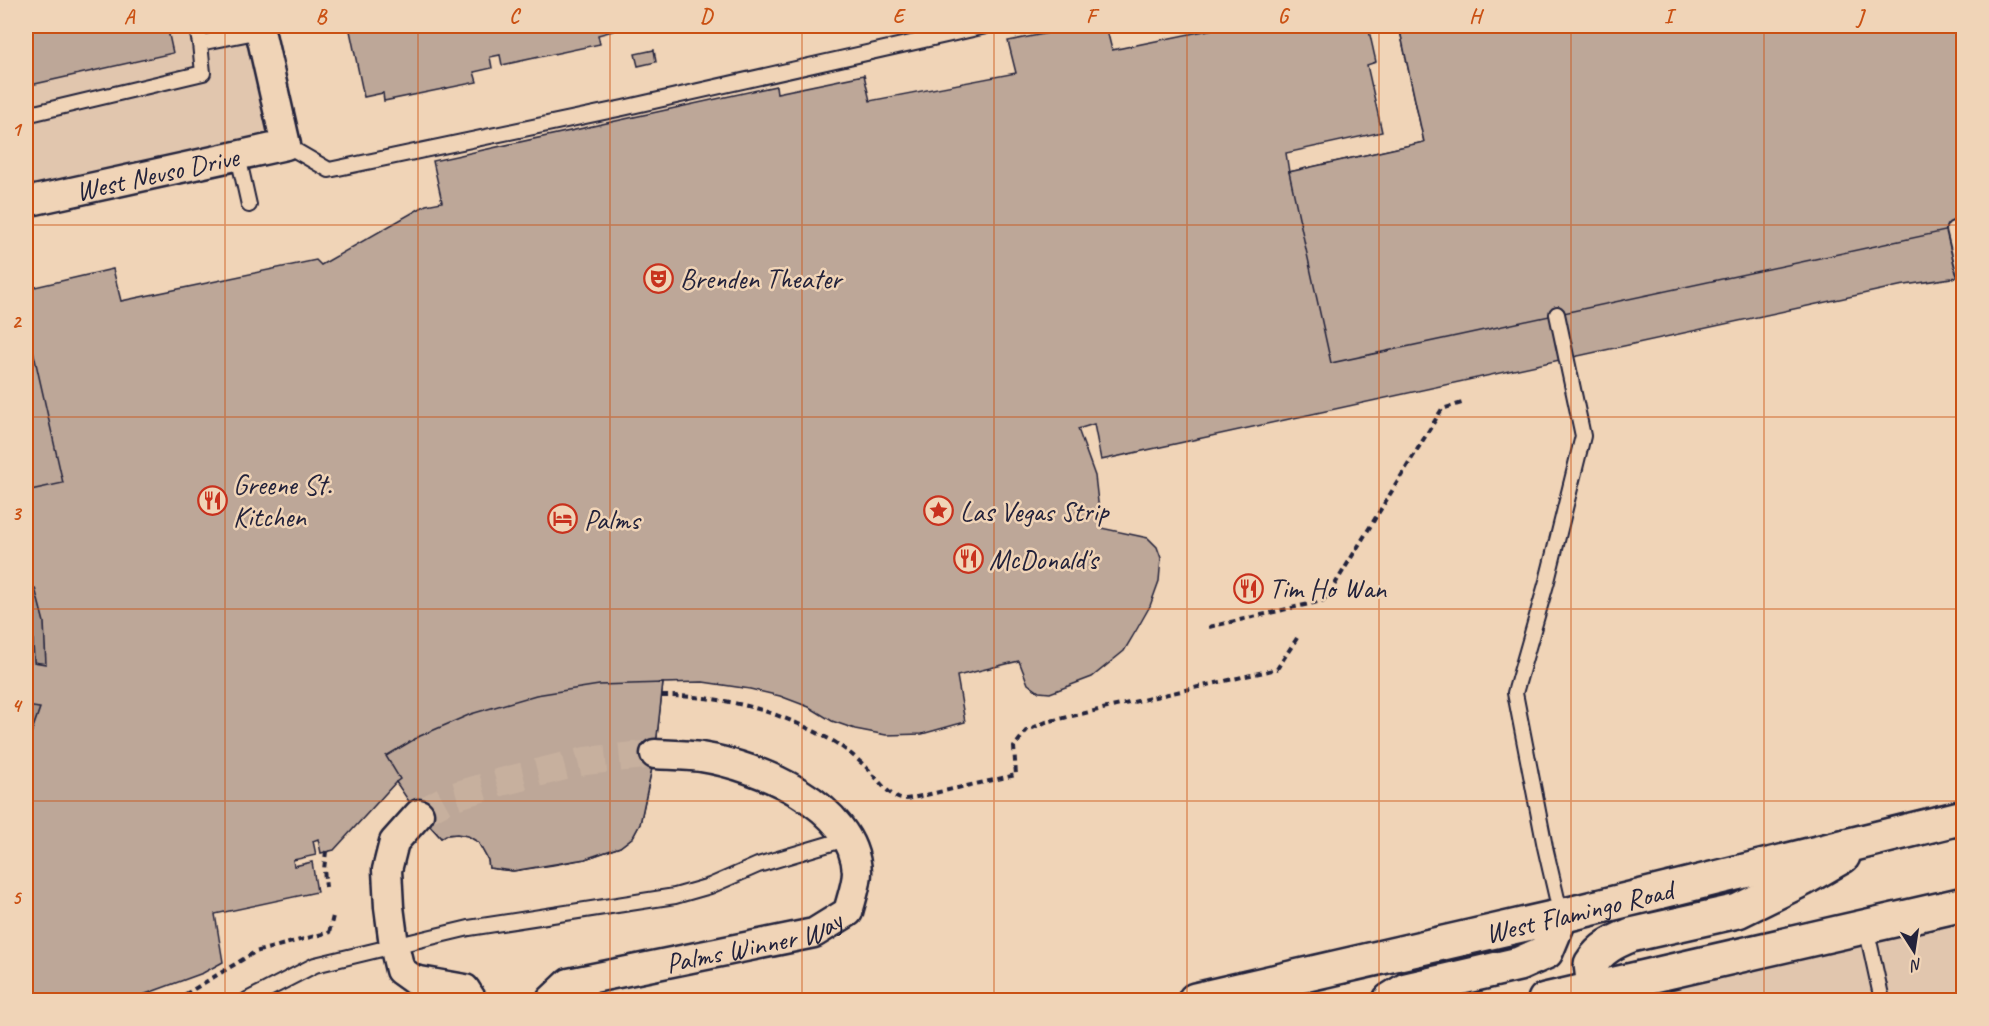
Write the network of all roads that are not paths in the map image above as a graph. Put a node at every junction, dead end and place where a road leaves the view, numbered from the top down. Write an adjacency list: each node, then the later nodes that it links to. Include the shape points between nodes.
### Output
1 (196, 26): 4 (lane)
2 (986, 26): 6 (lane, via 329,170)
3 (260, 28): 4 (lane); 6 (street)
4 (200, 43): 5 (lane, via 203,73)
5 (26, 115)
6 (286, 145): 7 (street, West Nevso Drive)
7 (238, 156): 8 (street, West Nevso Drive); 9 (lane)
8 (26, 202)
9 (249, 205)
10 (1954, 229): 11 (lane)
11 (1964, 272)
12 (1557, 314): 19 (lane, via 1583,436 1515,693)
13 (655, 754): 17 (street, Palms Winner Way, via 701,757 737,765 788,786 825,811)
14 (419, 814): 21 (street, via 394,842 387,870)
15 (1964, 817): 16 (main road, West Flamingo Road)
16 (1879, 836): 19 (main road, West Flamingo Road); 22 (main road, via 1738,912 1631,935 1604,948 1591,964)
17 (849, 838): 21 (lane, via 758,865 675,896 469,928); 25 (street, Palms Winner Way, via 857,872 848,912 814,933 569,983)
18 (1964, 904): 20 (main road)
19 (1561, 916): 26 (main road, West Flamingo Road); 27 (main road, via 1546,952 1519,964 1406,990)
20 (1866, 927): 22 (main road); 29 (lane)
21 (394, 945): 23 (lane, via 315,964); 24 (street, via 400,969 414,980 465,989)
22 (1595, 994): 28 (main road)
23 (248, 1000)
24 (472, 1000)
25 (551, 1000)
26 (1195, 1000)
27 (1390, 1000)
28 (1545, 1000)
29 (1882, 1000)

